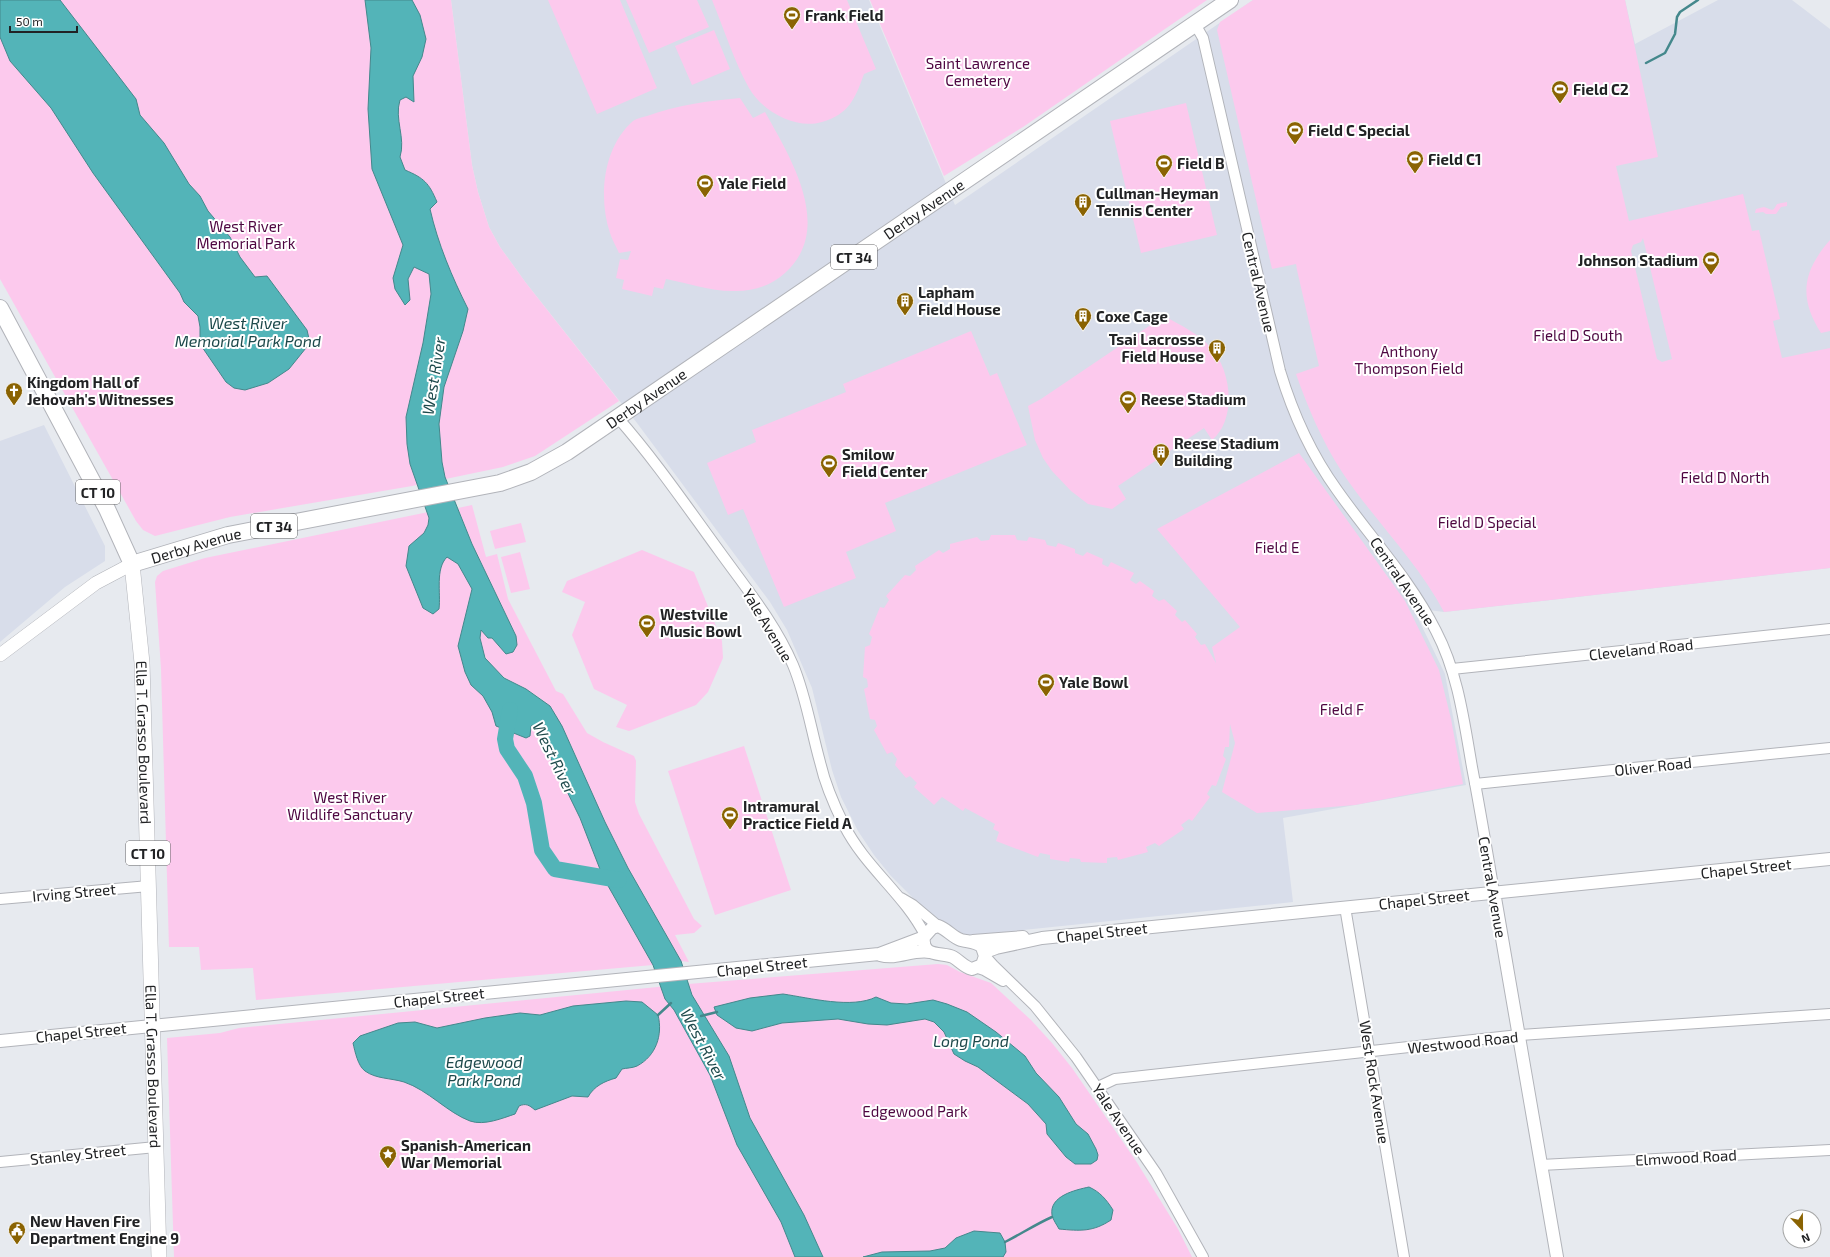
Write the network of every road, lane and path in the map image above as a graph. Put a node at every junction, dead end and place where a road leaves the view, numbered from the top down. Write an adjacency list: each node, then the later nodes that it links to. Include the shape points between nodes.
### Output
1 (1230, 0): 2 (highway, Derby Avenue / CT 34)
2 (1195, 24): 4 (highway, Derby Avenue / CT 34); 8 (street, Central Avenue, via 1203,38 1288,398 1305,438 1337,491 1403,576 1424,608)
3 (0, 308): 5 (highway, Ella T. Grasso Boulevard / CT 10, via 103,502)
4 (618, 418): 5 (highway, Derby Avenue / CT 34, via 531,472 500,483 228,535); 14 (street, Yale Avenue, via 775,629 793,665 803,693 820,763 836,809 854,844)
5 (132, 564): 7 (main road, Derby Avenue, via 96,583); 12 (main road, Ella T. Grasso Boulevard / CT 10, via 142,663)
6 (1830, 629): 8 (street, Cleveland Road)
7 (0, 655)
8 (1452, 669): 10 (street, Central Avenue, via 1459,693)
9 (1830, 748): 10 (street, Oliver Road)
10 (1475, 784): 13 (street, Central Avenue)
11 (1830, 860): 13 (street, Chapel Street)
12 (148, 886): 15 (street, Irving Street); 27 (main road, Ella T. Grasso Boulevard / CT 10)
13 (1494, 892): 16 (street, Chapel Street); 28 (street, Central Avenue)
14 (897, 896): 17 (street, Yale Avenue, via 914,905); 18 (street, Yale Avenue)
15 (0, 899)
16 (1345, 907): 19 (street, Chapel Street); 30 (street, West Rock Avenue)
17 (938, 926): 18 (street, Chapel Street, via 932,928); 20 (street, via 960,940)
18 (925, 936): 21 (street, via 924,946); 22 (street, Chapel Street)
19 (1042, 938): 20 (street, Chapel Street, via 1016,936); 23 (street, Chapel Street, via 996,948)
20 (973, 941): 23 (street, via 982,947)
21 (930, 952): 22 (street, Chapel Street, via 921,951 891,958); 24 (street, Chapel Street, via 954,958 966,968)
22 (879, 954): 27 (street, Chapel Street)
23 (985, 954): 24 (street, via 984,961); 25 (street, Yale Avenue, via 992,965)
24 (978, 968): 25 (street, Yale Avenue)
25 (1020, 991): 31 (street, Yale Avenue, via 1068,1046)
26 (1830, 1014): 28 (street, Westwood Road)
27 (152, 1025): 29 (street, Chapel Street); 32 (main road, Ella T. Grasso Boulevard / CT 10)
28 (1519, 1035): 30 (street, Westwood Road); 35 (street, Central Avenue)
29 (0, 1040)
30 (1370, 1052): 31 (street, Westwood Road, via 1115,1079); 38 (street, West Rock Avenue)
31 (1098, 1087): 37 (street, Yale Avenue, via 1160,1180)
32 (156, 1147): 34 (street, Stanley Street); 36 (main road, Ella T. Grasso Boulevard / CT 10)
33 (1830, 1150): 35 (street, Elmwood Road)
34 (0, 1162)
35 (1541, 1165): 39 (street, Central Avenue)
36 (159, 1257)
37 (1203, 1257)
38 (1404, 1257)
39 (1557, 1257)

